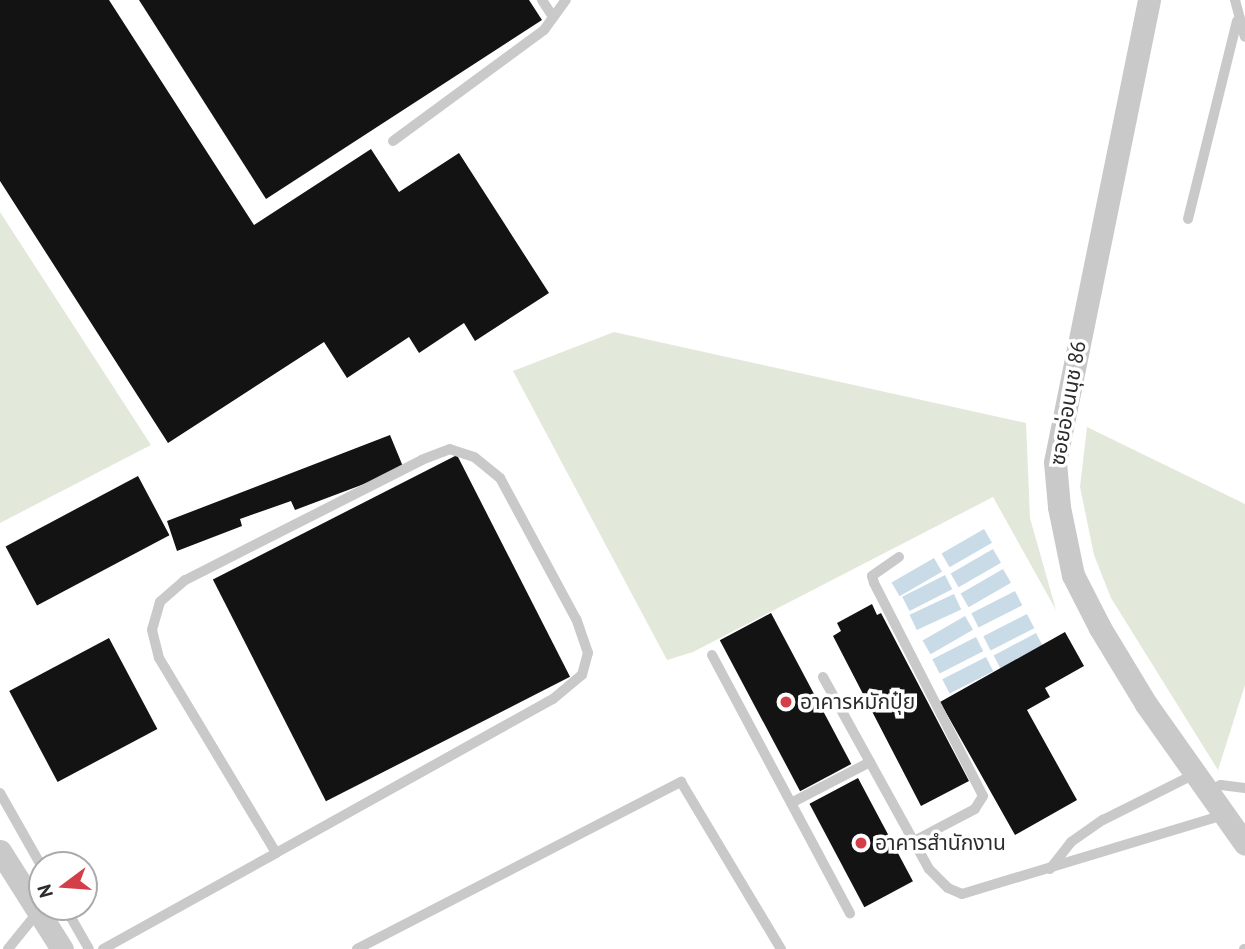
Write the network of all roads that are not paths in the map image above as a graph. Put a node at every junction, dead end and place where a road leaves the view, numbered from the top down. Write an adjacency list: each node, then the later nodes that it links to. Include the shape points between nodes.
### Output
1 (542, 0): 5 (lane)
2 (566, 0): 5 (lane)
3 (1149, 0): 14 (street, ซอยอ่อนนุช 86, via 1055,462 1073,575 1146,704)
4 (1235, 0): 6 (lane)
5 (553, 17): 8 (lane, via 544,30)
6 (1237, 20): 7 (lane); 9 (lane)
7 (1245, 37)
8 (393, 141)
9 (1188, 219)
10 (899, 557): 19 (lane, via 872,576 874,583 983,796 975,809)
11 (712, 655): 17 (lane)
12 (823, 677): 13 (lane)
13 (870, 762): 17 (lane); 19 (lane)
14 (1201, 783): 15 (lane); 18 (street, ซอยอ่อนนุช 86); 24 (lane, via 1093,827 1071,842)
15 (1245, 788)
16 (0, 793): 22 (lane)
17 (791, 803): 27 (lane)
18 (1224, 815): 20 (street, ซอยอ่อนนุช 86); 24 (lane)
19 (914, 841): 24 (lane, via 940,881 962,894)
20 (1245, 844)
21 (0, 851): 25 (street)
22 (33, 851)
23 (275, 853): 23 (lane, via 159,658 152,630 160,602 185,580 422,460 450,449 474,457 500,478 576,619 587,653 582,675 553,699); 34 (lane)
24 (1050, 869)
25 (9, 883): 26 (street)
26 (28, 900)
27 (850, 913)
28 (31, 921): 31 (lane)
29 (46, 921): 32 (street)
30 (73, 921): 33 (lane)
31 (8, 949)
32 (62, 949)
33 (89, 949)
34 (103, 949)
35 (357, 949): 36 (lane, via 681,782)
36 (781, 949)

